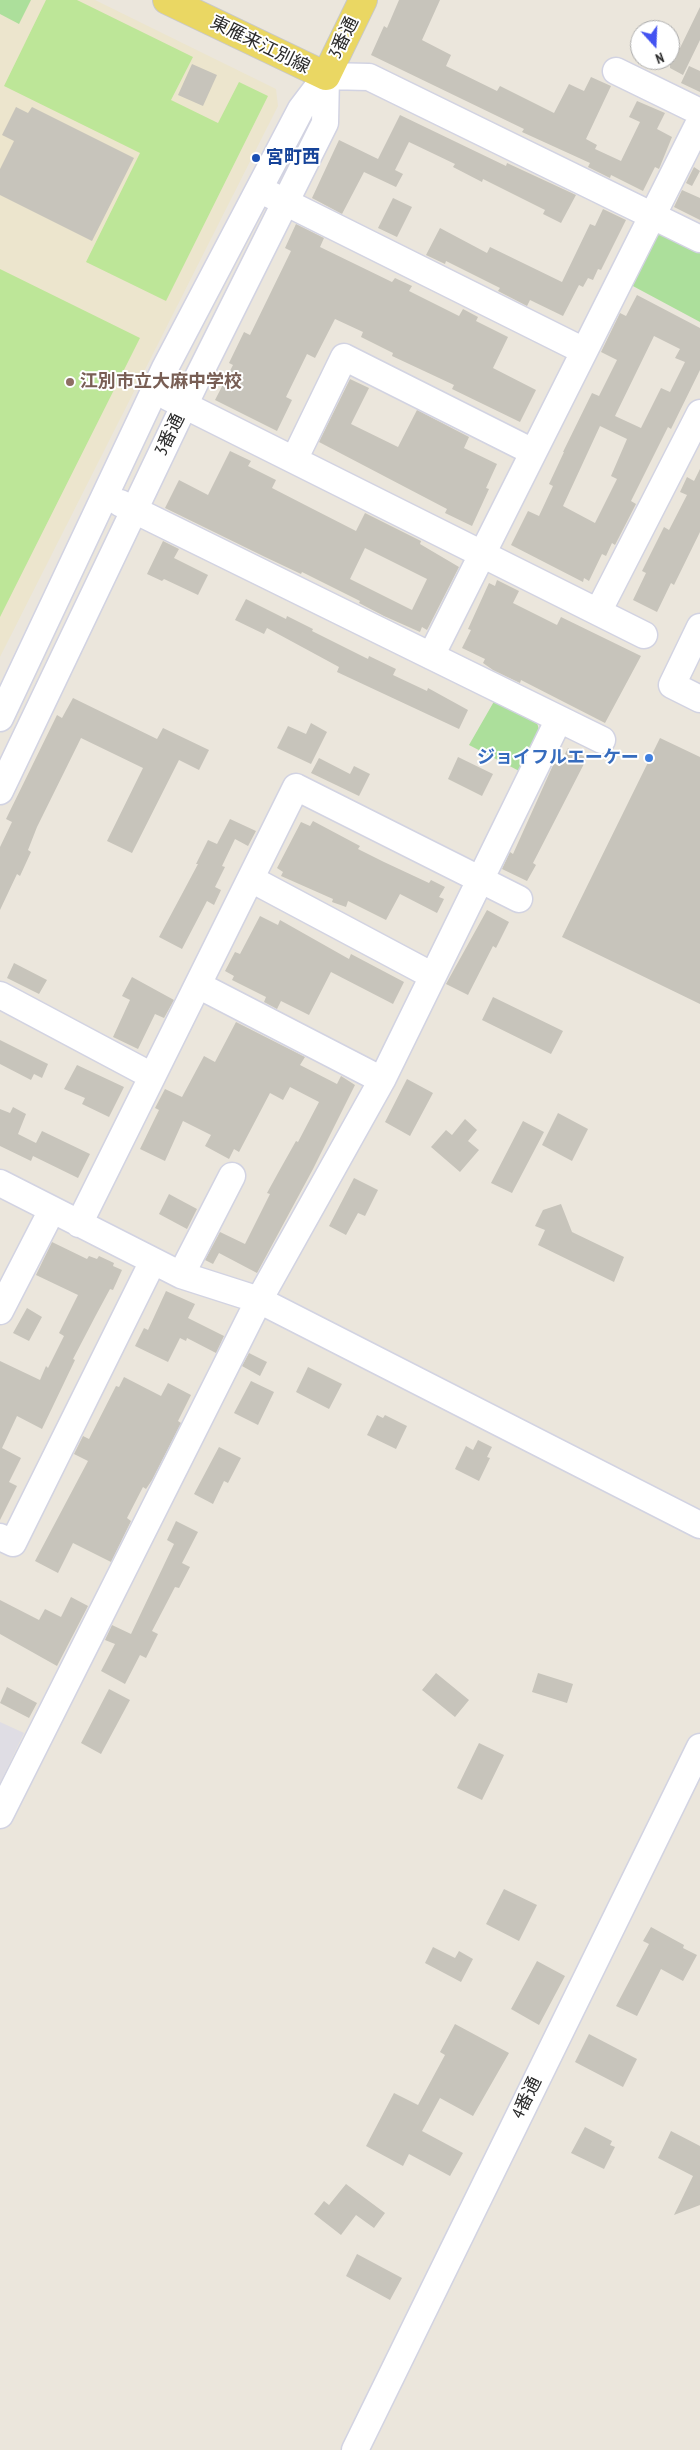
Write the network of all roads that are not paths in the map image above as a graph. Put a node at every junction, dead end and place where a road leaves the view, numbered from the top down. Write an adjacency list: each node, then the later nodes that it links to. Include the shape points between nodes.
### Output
1 (168, 0): 4 (main road, 東雁来江別線)
2 (363, 0): 4 (main road, 3番通)
3 (616, 71): 5 (street)
4 (326, 76): 7 (street, 3番通, via 300,109); 8 (street, 3番通, via 325,123); 9 (street, via 369,77)
5 (700, 112)
6 (700, 120): 9 (street)
7 (259, 188): 8 (street); 12 (street, 3番通)
8 (285, 202): 11 (street); 13 (street, 3番通)
9 (652, 216): 10 (street); 11 (street)
10 (700, 239)
11 (584, 351): 15 (street)
12 (154, 389): 13 (street); 17 (street, 3番通)
13 (184, 405): 16 (street); 18 (street, 3番通)
14 (700, 413): 20 (street)
15 (533, 452): 16 (street, via 344,356); 19 (street)
16 (294, 460): 19 (street)
17 (105, 495): 18 (street); 25 (street, 3番通)
18 (134, 510): 23 (street); 28 (street, 3番通)
19 (482, 554): 20 (street); 23 (street)
20 (598, 612): 22 (street)
21 (700, 627): 24 (street, via 672,685)
22 (644, 635)
23 (431, 656): 26 (street)
24 (700, 699)
25 (0, 718)
26 (560, 719): 27 (street); 30 (street)
27 (602, 740)
28 (0, 791)
29 (251, 879): 30 (street, via 296,787); 32 (street); 33 (street)
30 (480, 880): 31 (street); 32 (street)
31 (519, 899)
32 (433, 976): 36 (street)
33 (198, 985): 35 (street); 36 (street)
34 (0, 995): 35 (street)
35 (152, 1076): 40 (street)
36 (382, 1080): 43 (street)
37 (232, 1176): 42 (street)
38 (0, 1183): 39 (street)
39 (52, 1210): 40 (street); 44 (street)
40 (79, 1224): 41 (street)
41 (153, 1261): 42 (street); 46 (street, via 13,1543)
42 (181, 1275): 43 (street)
43 (259, 1300): 45 (street); 48 (street)
44 (0, 1311)
45 (700, 1525)
46 (0, 1537)
47 (700, 1747): 49 (street, 4番通)
48 (0, 1816)
49 (355, 2450)

